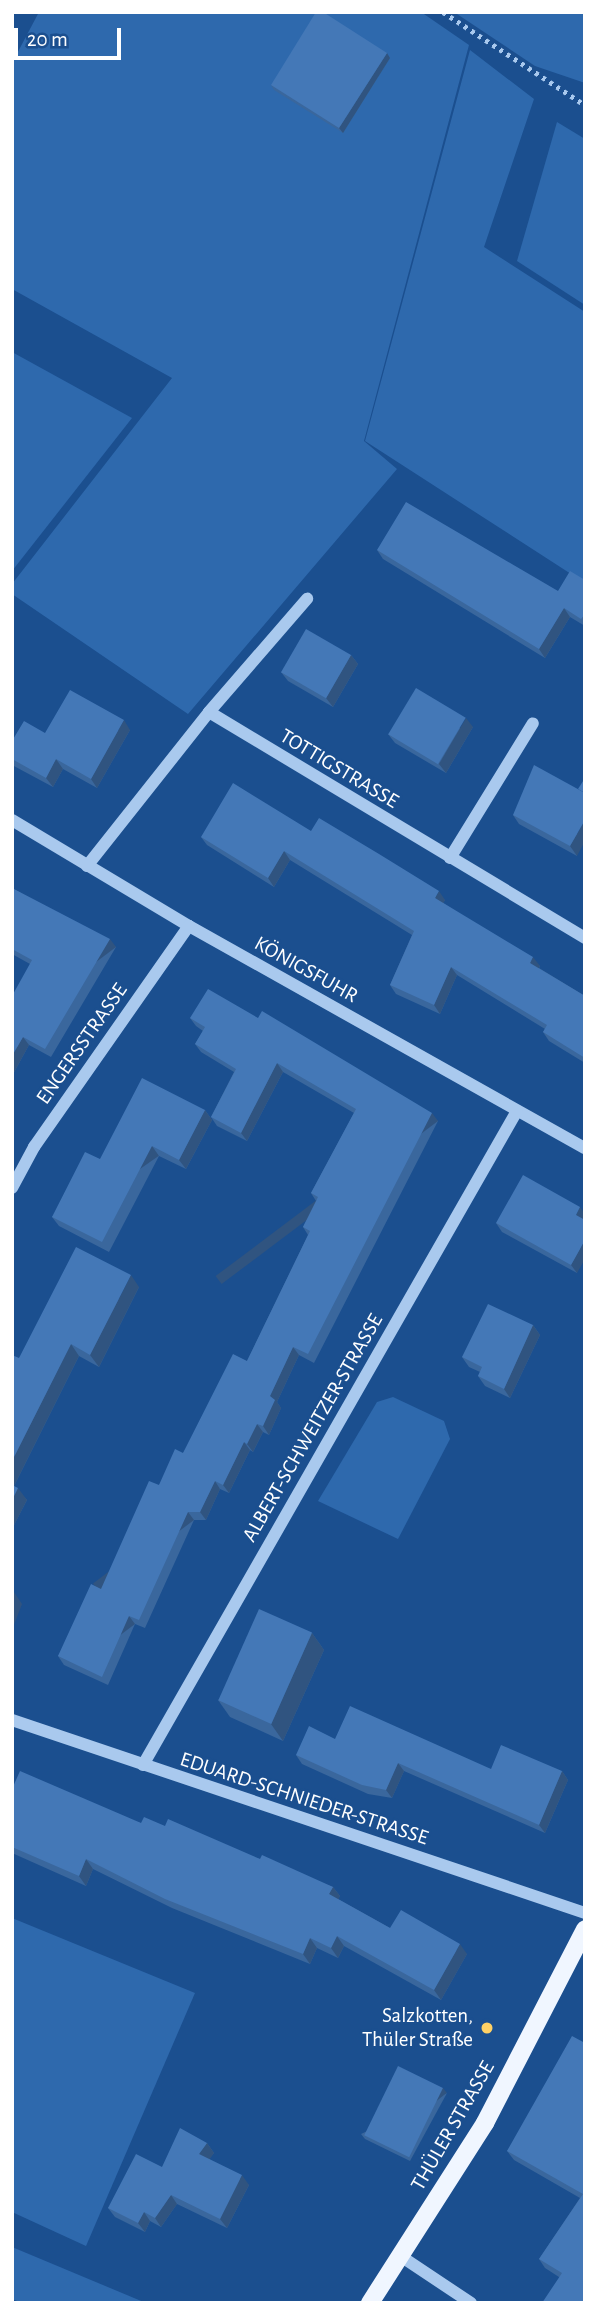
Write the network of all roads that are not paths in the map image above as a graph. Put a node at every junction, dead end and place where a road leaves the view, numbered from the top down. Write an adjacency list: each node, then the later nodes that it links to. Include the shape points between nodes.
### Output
1 (307, 599): 2 (street)
2 (209, 712): 5 (street, TOTTIGSTRASSE); 6 (street)
3 (533, 723): 5 (street)
4 (12, 820): 6 (street, KÖNIGSFUHR)
5 (450, 858): 8 (street, TOTTIGSTRASSE)
6 (87, 866): 7 (street, KÖNIGSFUHR)
7 (188, 926): 9 (street, KÖNIGSFUHR); 11 (street, ENGERSSTRASSE, via 34,1147)
8 (585, 938)
9 (517, 1111): 10 (street, KÖNIGSFUHR); 13 (street, ALBERT-SCHWEITZER-STRASSE)
10 (585, 1148)
11 (12, 1188)
12 (12, 1720): 13 (street, EDUARD-SCHNIEDER-STRASSE)
13 (143, 1765): 14 (street, EDUARD-SCHNIEDER-STRASSE)
14 (585, 1913)
15 (585, 1929): 16 (main road, THÜLER STRASSE, via 485,2123)
16 (402, 2257): 17 (main road, THÜLER STRASSE); 18 (street)
17 (370, 2303)
18 (471, 2303)

